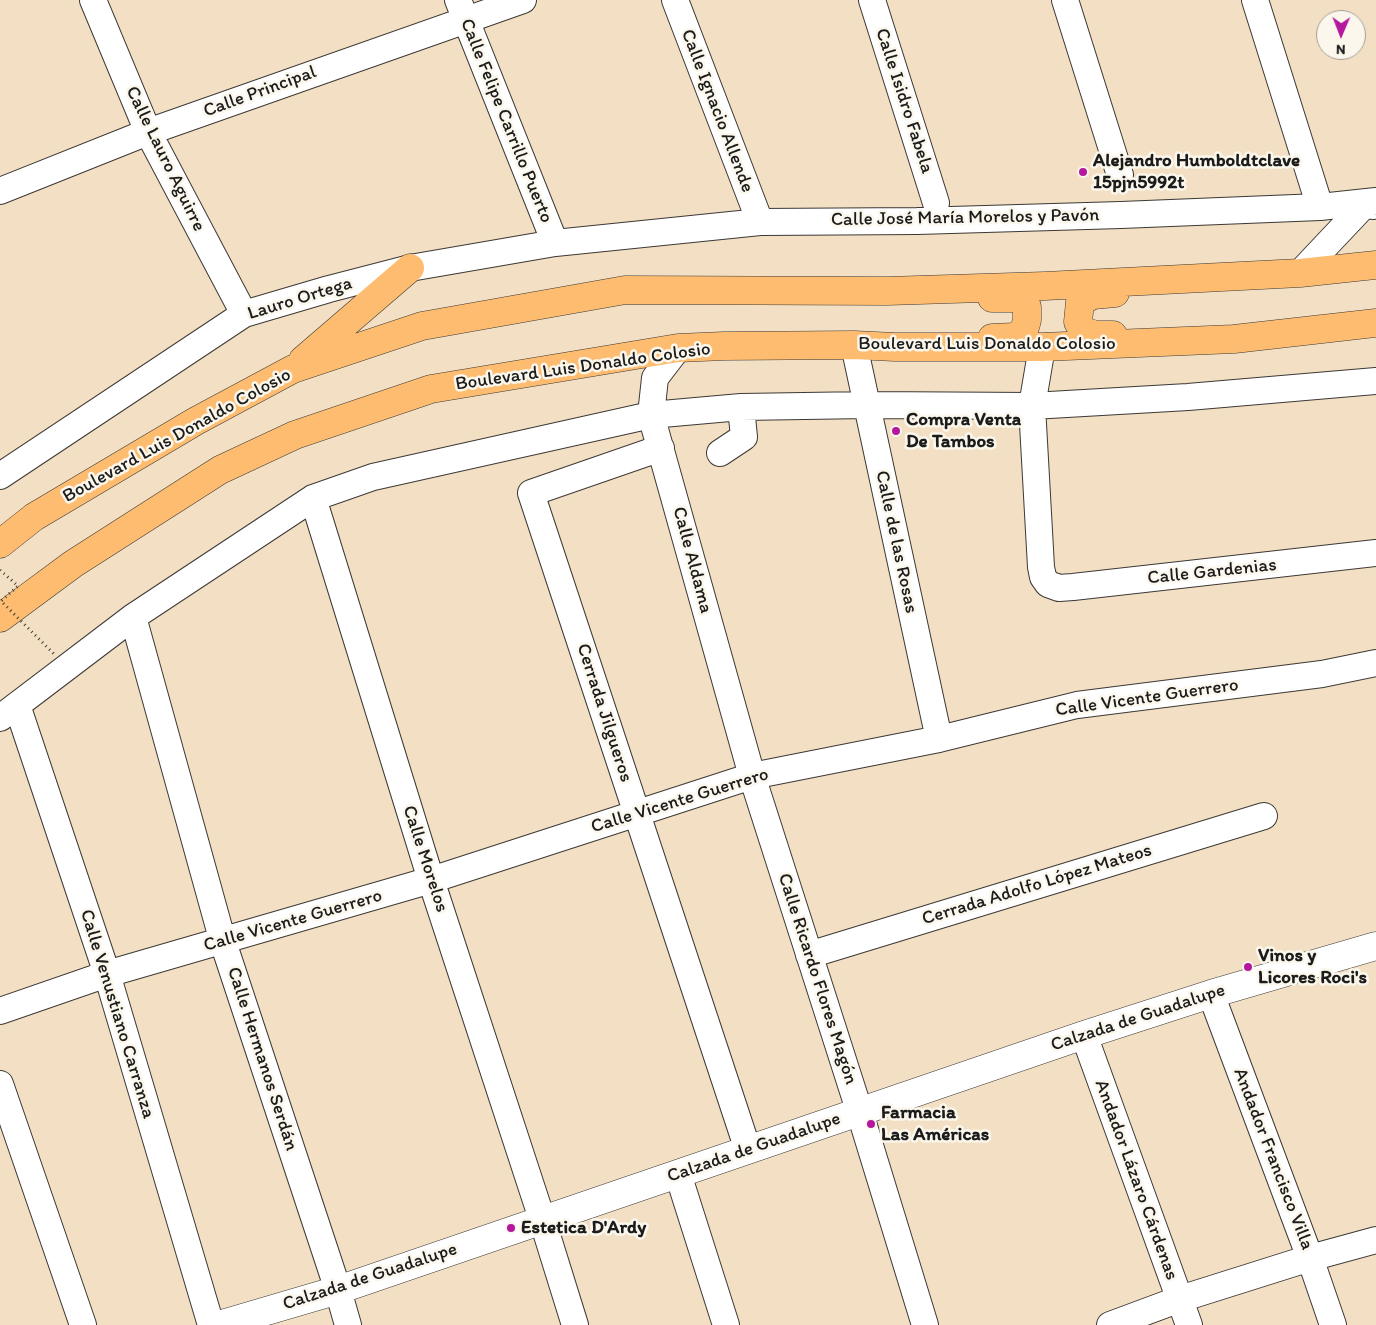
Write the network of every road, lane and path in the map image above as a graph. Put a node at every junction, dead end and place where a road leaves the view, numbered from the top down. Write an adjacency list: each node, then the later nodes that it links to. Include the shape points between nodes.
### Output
1 (93, 0): 8 (street, Calle Lauro Aguirre)
2 (524, 0): 7 (street, Calle Principal)
3 (675, 0): 14 (street, Calle Ignacio Allende)
4 (872, 0): 11 (street, Calle Isidro Fabela)
5 (1065, 0): 9 (street)
6 (1255, 0): 13 (street)
7 (462, 10): 8 (street, Calle Principal); 15 (street, Calle Felipe Carrillo Puerto)
8 (148, 132): 10 (street, Calle Principal); 21 (street, Calle Lauro Aguirre)
9 (1120, 175)
10 (0, 191)
11 (936, 203)
12 (1373, 203): 13 (street, Calle José María Morelos y Pavón); 18 (street)
13 (1320, 207): 14 (street, Calle José María Morelos y Pavón, via 917,221)
14 (760, 222): 15 (street, Calle José María Morelos y Pavón)
15 (555, 243): 17 (street, Lauro Ortega)
16 (1376, 265): 18 (highway, Boulevard Luis Donaldo Colosio)
17 (410, 268): 21 (street, Lauro Ortega); 28 (highway)
18 (1300, 274): 19 (highway, Boulevard Luis Donaldo Colosio)
19 (1231, 278): 20 (highway, Boulevard Luis Donaldo Colosio); 23 (highway, via 1214,287 1093,295 1080,302 1078,322 1083,331 1096,335 1217,329)
20 (887, 291): 25 (highway, via 901,297 1018,298 1027,307 1024,331 1014,337 904,342); 28 (highway, Boulevard Luis Donaldo Colosio, via 625,290 422,326)
21 (244, 314): 36 (street, Lauro Ortega)
22 (1376, 323): 23 (highway, Boulevard Luis Donaldo Colosio)
23 (1234, 339): 26 (highway, Boulevard Luis Donaldo Colosio)
24 (854, 345): 25 (highway, Boulevard Luis Donaldo Colosio); 27 (highway, Boulevard Luis Donaldo Colosio); 30 (street, Calle de las Rosas)
25 (895, 347): 26 (highway, Boulevard Luis Donaldo Colosio)
26 (1042, 347): 31 (street)
27 (678, 348): 33 (street, Calle Aldama, via 655,378); 42 (highway, Boulevard Luis Donaldo Colosio, via 431,389 295,435 220,470 73,564)
28 (293, 370): 38 (highway, Boulevard Luis Donaldo Colosio, via 196,421 34,517)
29 (1376, 381): 31 (street)
30 (867, 405): 31 (street); 32 (street); 46 (street, Calle de las Rosas)
31 (1032, 406): 39 (street, Calle Gardenias, via 1041,567 1048,584 1059,588 1073,587)
32 (741, 408): 33 (street); 35 (street, via 744,437)
33 (651, 415): 34 (street, Calle Aldama); 37 (street, via 373,478)
34 (661, 448): 47 (street, Calle Aldama); 48 (street, Cerrada Jilgueros, via 531,493)
35 (720, 452)
36 (0, 476)
37 (312, 498): 41 (street); 50 (street, Calle Morelos)
38 (0, 544)
39 (1376, 553)
40 (0, 570): 43 (path, bridge, via 18,586 1,601)
41 (133, 617): 45 (street); 51 (street, Calle Hermanos Serdán)
42 (0, 618)
43 (54, 654)
44 (1376, 663): 46 (street, Calle Vicente Guerrero, via 1322,674 1077,705)
45 (9, 711): 54 (street, Calle Venustiano Carranza)
46 (939, 739): 47 (street, Calle Vicente Guerrero)
47 (752, 776): 48 (street, Calle Vicente Guerrero); 53 (street, Calle Ricardo Flores Magón)
48 (637, 814): 50 (street, Calle Vicente Guerrero); 60 (street, Cerrada Jilgueros)
49 (1264, 816): 53 (street, Cerrada Adolfo López Mateos)
50 (432, 880): 51 (street, Calle Vicente Guerrero); 62 (street, Calle Morelos)
51 (223, 942): 54 (street, Calle Vicente Guerrero); 65 (street, Calle Hermanos Serdán)
52 (1376, 946): 55 (street, Calzada de Guadalupe)
53 (809, 955): 59 (street, Calle Ricardo Flores Magón)
54 (107, 974): 56 (street, Calle Vicente Guerrero); 68 (street, Calle Venustiano Carranza)
55 (1211, 994): 57 (street, Calzada de Guadalupe); 64 (street, Andador Francisco Villa)
56 (0, 1011)
57 (1084, 1035): 59 (street, Calzada de Guadalupe); 66 (street, Andador Lázaro Cárdenas)
58 (0, 1084): 67 (street)
59 (860, 1112): 60 (street, Calzada de Guadalupe); 73 (street, Calle Ricardo Flores Magón)
60 (748, 1150): 61 (street, Calzada de Guadalupe)
61 (678, 1174): 62 (street, Calzada de Guadalupe); 72 (street)
62 (542, 1219): 65 (street, Calzada de Guadalupe); 71 (street, Calle Morelos)
63 (1376, 1240): 64 (street)
64 (1310, 1258): 66 (street); 76 (street, Andador Francisco Villa)
65 (338, 1290): 69 (street, Calzada de Guadalupe); 70 (street, Calle Hermanos Serdán)
66 (1180, 1300): 74 (street); 75 (street, Andador Lázaro Cárdenas)
67 (82, 1325)
68 (211, 1325)
69 (219, 1325)
70 (348, 1325)
71 (575, 1325)
72 (726, 1325)
73 (925, 1325)
74 (1110, 1325)
75 (1189, 1325)
76 (1333, 1325)

